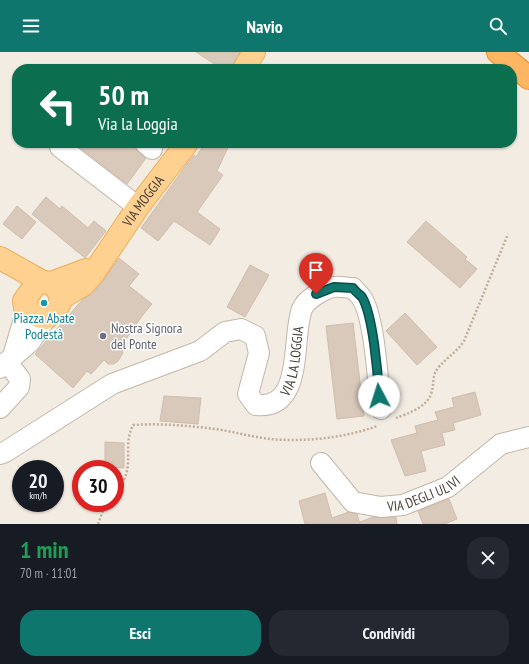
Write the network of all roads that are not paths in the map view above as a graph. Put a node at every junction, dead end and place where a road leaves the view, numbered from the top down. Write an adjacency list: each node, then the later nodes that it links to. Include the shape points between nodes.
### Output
1 (254, 52): 3 (main road)
2 (498, 52): 4 (highway)
3 (247, 64)
4 (512, 64)
5 (517, 68): 6 (highway)
6 (529, 78)
7 (61, 148): 9 (street)
8 (183, 148): 9 (main road, VIA MOGGIA)
9 (138, 207): 12 (main road, VIA MOGGIA, via 83,285)
10 (0, 258): 12 (main road)
11 (0, 268): 13 (main road, via 11,278)
12 (52, 288): 13 (main road, VIA MOGGIA, via 36,284); 14 (main road, VIA MOGGIA, via 61,302)
13 (24, 304): 14 (main road, via 38,316); 15 (street, VIA MOGGIA, via 24,319)
14 (46, 318): 15 (street, VIA MOGGIA, via 30,342)
15 (7, 362): 16 (street, via 20,379 18,387)
16 (0, 408)
17 (386, 417): 19 (street, VIA LA LOGGIA, via 368,317 362,298 353,288 334,287 316,294 302,308 290,384 279,400 265,406 256,405 248,394 259,352 255,336 241,328 225,332 200,351 112,384)
18 (529, 437): 20 (street, VIA DEGLI ULIVI, via 501,444 448,487 403,505 381,507 353,502)
19 (0, 454)
20 (321, 464)

